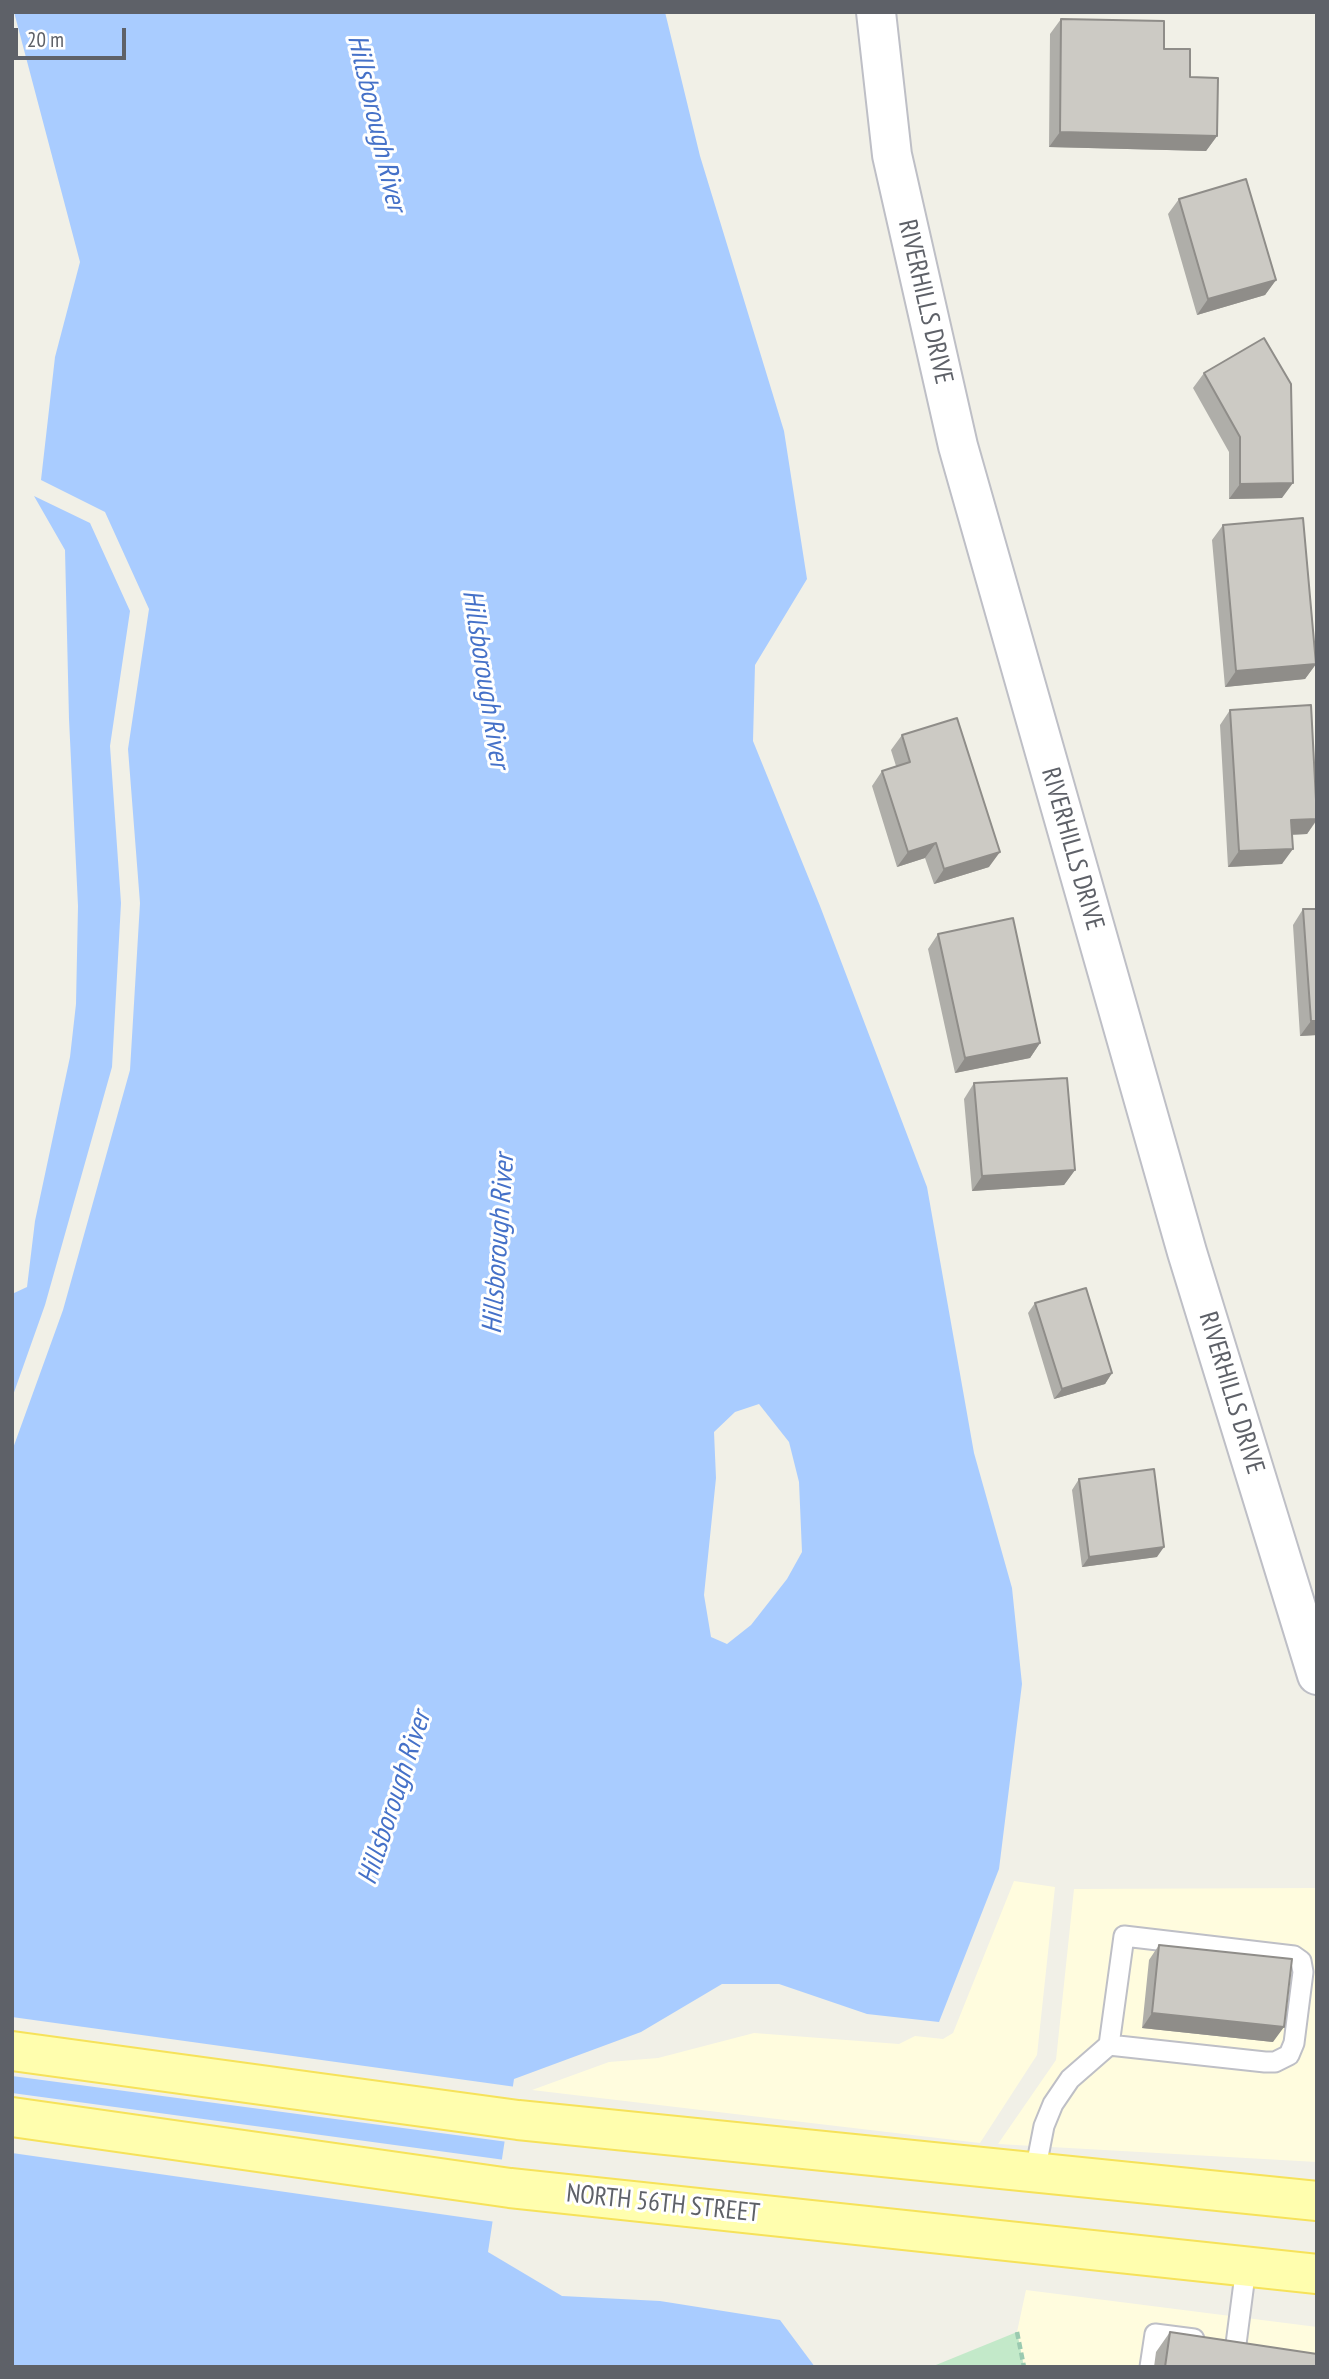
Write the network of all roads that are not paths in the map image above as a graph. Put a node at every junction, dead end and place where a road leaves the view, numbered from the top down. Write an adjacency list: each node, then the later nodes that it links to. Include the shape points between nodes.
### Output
1 (876, 12): 2 (street, RIVERHILLS DRIVE, via 891,155 958,446 1187,1252)
2 (1317, 1675)
3 (1310, 1965): 4 (lane, via 1294,2043 1282,2060); 4 (lane, via 1294,1956 1124,1937)
4 (1109, 2045): 7 (lane, via 1070,2079 1053,2104)
5 (12, 2051): 7 (main road, via 518,2120)
6 (12, 2116): 9 (main road, NORTH 56TH STREET, via 510,2188)
7 (1035, 2172): 8 (main road)
8 (1317, 2201)
9 (1246, 2267): 10 (main road, NORTH 56TH STREET); 11 (lane)
10 (1317, 2274)
11 (1236, 2344): 12 (lane, via 1254,2346); 13 (lane, via 1204,2349 1155,2334)
12 (1252, 2356)
13 (1150, 2367)

